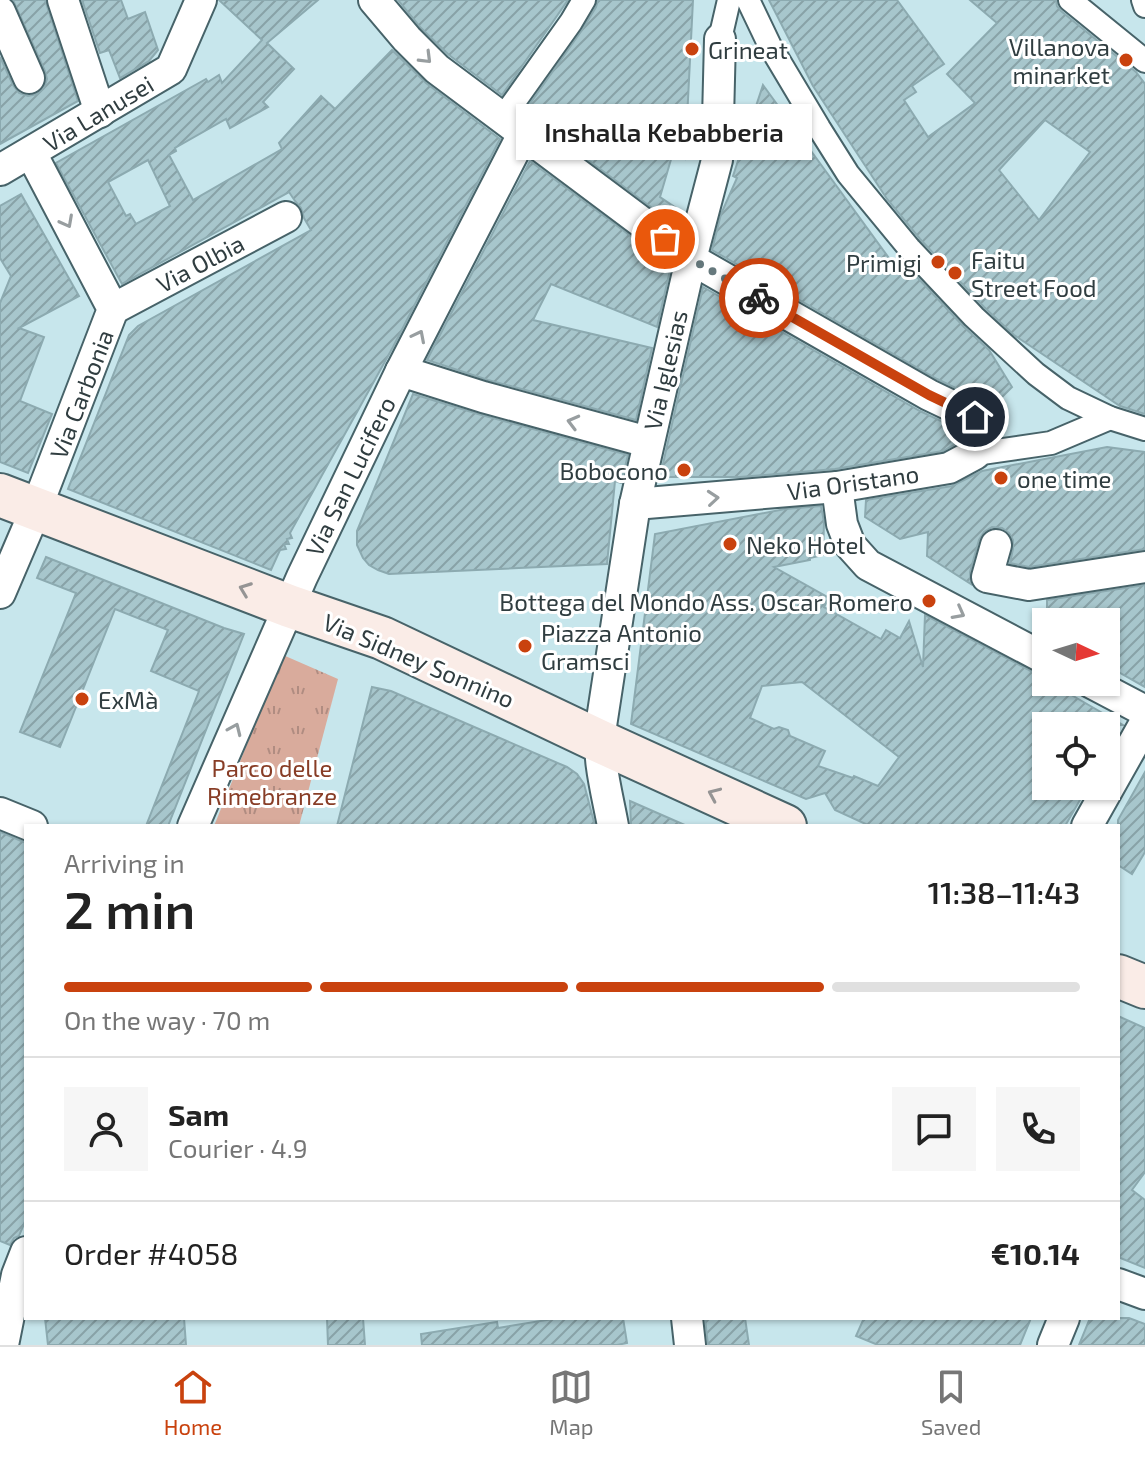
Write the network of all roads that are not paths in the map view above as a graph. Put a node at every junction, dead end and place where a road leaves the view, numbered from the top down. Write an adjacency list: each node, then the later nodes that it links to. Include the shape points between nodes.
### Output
1 (63, 0): 12 (street)
2 (201, 0): 12 (street, Via Lanusei, via 171,69)
3 (374, 0): 13 (street, one-way to 13, via 437,69)
4 (584, 0): 13 (street, Via San Lucifero, via 509,109)
5 (729, 0): 9 (street, Via Iglesias)
6 (748, 0): 20 (street, via 848,174 909,248 1036,374 1068,398)
7 (1070, 0): 10 (street)
8 (0, 12): 11 (street)
9 (720, 39): 17 (street, Via Iglesias, via 717,160)
10 (1145, 61)
11 (29, 78)
12 (100, 112): 14 (street, Via Lanusei)
13 (512, 125): 17 (street); 19 (street, Via San Lucifero, one-way to 13)
14 (31, 153): 15 (street, Via Lanusei); 18 (street, Via Carbonia, one-way to 18)
15 (0, 170)
16 (286, 217): 18 (street, Via Olbia)
17 (691, 259): 22 (street, Via Iglesias); 23 (street, via 975,417)
18 (113, 309): 25 (street, Via Carbonia)
19 (401, 371): 22 (street, one-way to 19); 30 (street, Via San Lucifero)
20 (1110, 418): 21 (street); 23 (street, Via Oristano, via 1051,443)
21 (1145, 429)
22 (648, 442): 26 (street, Via Iglesias)
23 (975, 454): 24 (street, Via Oristano, via 949,468)
24 (837, 487): 26 (street, Via Oristano, one-way to 24); 31 (street, one-way to 31, via 850,545 868,565)
25 (18, 502): 29 (street, Via Carbonia); 30 (main road, Via Sidney Sonnino, one-way to 25)
26 (635, 504): 35 (street, Via Iglesias)
27 (996, 545): 28 (street, via 987,577 1029,585)
28 (1145, 567)
29 (0, 593)
30 (289, 606): 35 (main road, Via Sidney Sonnino, via 382,638); 38 (street, Via San Lucifero, one-way to 30)
31 (1032, 652)
32 (1117, 696): 33 (street)
33 (1145, 711)
34 (1145, 723): 41 (street)
35 (599, 741): 39 (street, Via Iglesias); 40 (main road, Via Sidney Sonnino, one-way to 35)
36 (0, 813): 37 (street)
37 (27, 824)
38 (194, 824)
39 (613, 824)
40 (781, 824)
41 (1088, 824)
42 (1120, 977): 43 (main road)
43 (1145, 987)
44 (14, 1265): 49 (street)
45 (1120, 1285): 46 (street)
46 (1145, 1294)
47 (687, 1320): 50 (street)
48 (1063, 1320): 51 (street)
49 (3, 1345)
50 (690, 1345)
51 (1053, 1345)

